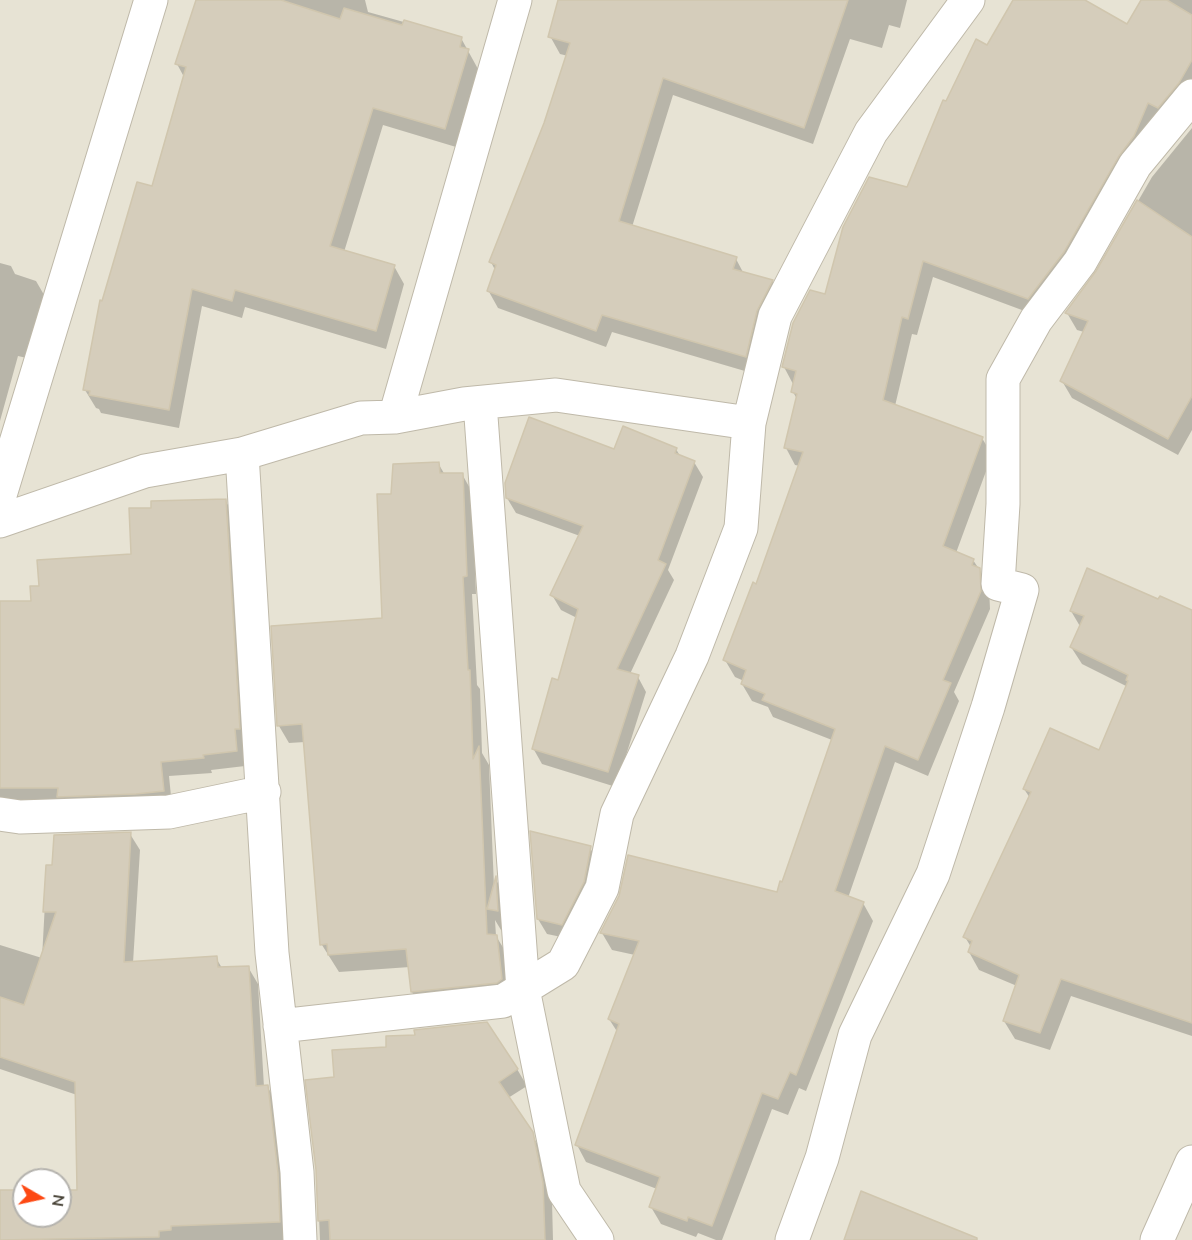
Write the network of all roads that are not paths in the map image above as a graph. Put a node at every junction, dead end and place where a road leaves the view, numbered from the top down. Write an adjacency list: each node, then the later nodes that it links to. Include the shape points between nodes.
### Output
1 (151, 0): 9 (street)
2 (515, 0): 6 (street)
3 (968, 0): 7 (street, via 871,132 775,316)
4 (1192, 96): 18 (street, via 1135,165 1080,262 1036,320 1003,379 1003,504 998,584 1022,590 933,874 855,1035 822,1158)
5 (480, 403): 6 (street); 7 (street, via 556,395); 13 (street)
6 (395, 417): 8 (street, via 361,418)
7 (749, 423): 13 (street, via 741,528 692,656 617,814 602,888 563,964)
8 (242, 454): 10 (street, via 145,471); 11 (street)
9 (0, 495)
10 (0, 521)
11 (264, 792): 12 (street, via 169,812 20,818); 14 (street, via 272,953)
12 (0, 814)
13 (523, 988): 14 (street, via 503,1001); 17 (street, via 564,1191)
14 (280, 1026): 16 (street, via 297,1172)
15 (1192, 1162): 19 (street)
16 (300, 1240)
17 (597, 1240)
18 (792, 1240)
19 (1157, 1240)

